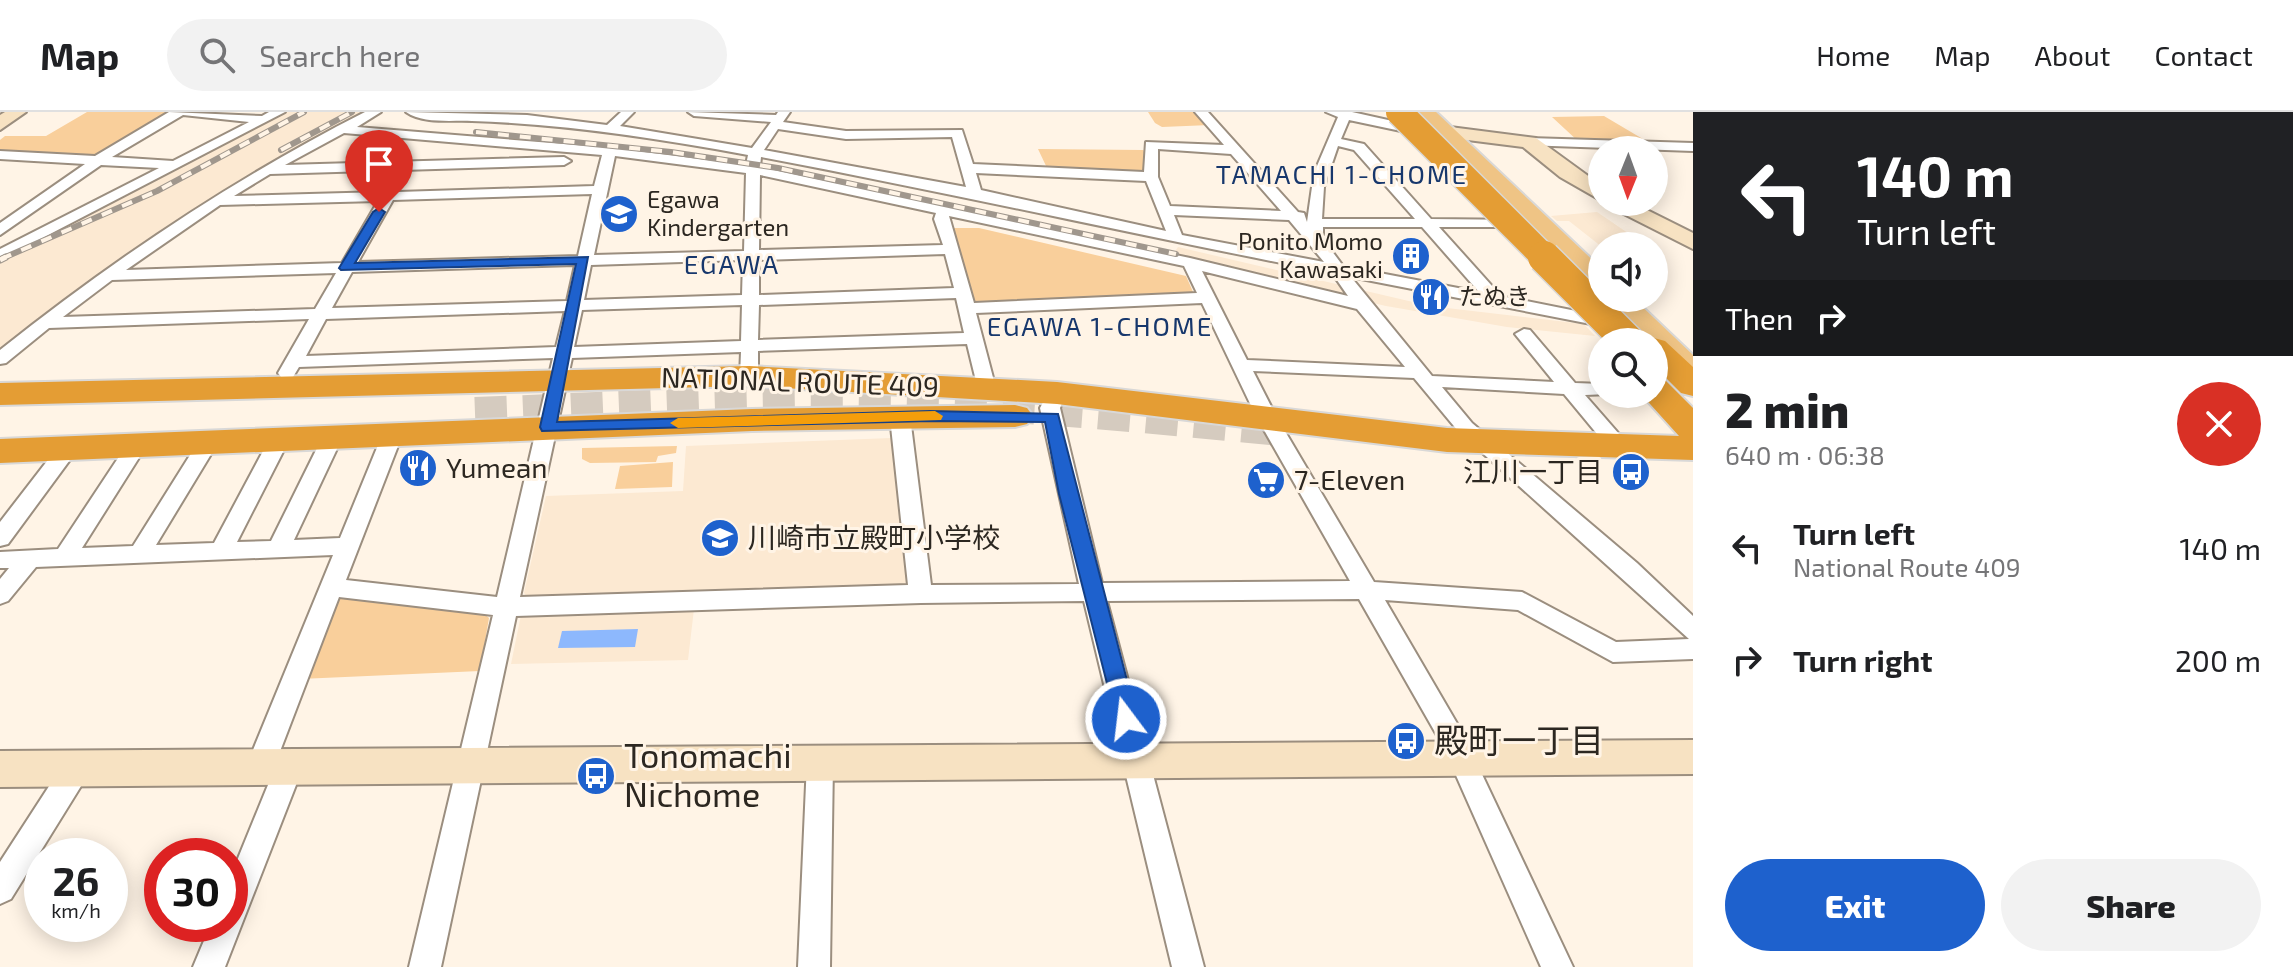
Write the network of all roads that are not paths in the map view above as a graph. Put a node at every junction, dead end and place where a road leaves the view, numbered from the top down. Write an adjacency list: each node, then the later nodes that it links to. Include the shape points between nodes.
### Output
1 (17, 112): 15 (street)
2 (178, 112): 27 (street)
3 (187, 112): 14 (street)
4 (279, 112): 14 (street)
5 (375, 112): 16 (street)
6 (412, 112): 17 (street)
7 (628, 112): 17 (street)
8 (694, 112): 13 (street)
9 (1201, 112): 23 (street)
10 (1425, 112): 18 (main road)
11 (1340, 113): 12 (street); 20 (street)
12 (1400, 116): 18 (street); 45 (main road); 67 (highway); 67 (highway, bridge, via 1481,193 1565,295)
13 (780, 118): 24 (street); 30 (street, via 846,135 957,133)
14 (264, 120): 28 (street)
15 (0, 124)
16 (340, 129): 19 (street); 31 (street)
17 (610, 129): 24 (street)
18 (1446, 133): 21 (street); 46 (main road)
19 (425, 136): 26 (street); 29 (street)
20 (1332, 141): 43 (street, via 1314,197); 44 (street, via 1359,147)
21 (1529, 142): 22 (street); 34 (street)
22 (1693, 147)
23 (1234, 150): 33 (street, via 1151,145); 41 (street)
24 (756, 152): 32 (street); 36 (street)
25 (0, 155): 27 (street)
26 (607, 156): 29 (street); 32 (street); 35 (street)
27 (100, 160): 28 (street); 47 (street)
28 (178, 166): 52 (street)
29 (406, 166): 31 (street); 37 (street)
30 (967, 168): 33 (street); 36 (street)
31 (268, 170): 38 (street)
32 (754, 170): 39 (street); 53 (street)
33 (1151, 177): 40 (street)
34 (1588, 186)
35 (598, 190): 37 (street); 54 (street)
36 (975, 193): 48 (street)
37 (388, 196): 38 (street); 56 (street)
38 (216, 201): 59 (street)
39 (944, 210): 51 (street, via 941,219); 55 (street)
40 (1164, 210): 41 (street); 48 (street)
41 (1293, 215): 43 (street); 50 (street)
42 (1642, 216): 49 (street)
43 (1314, 220): 44 (street); 50 (street)
44 (1429, 223): 45 (street); 62 (street)
45 (1499, 223): 46 (street); 67 (main road)
46 (1540, 223): 58 (main road)
47 (0, 230)
48 (1176, 238): 57 (street)
49 (1693, 242)
50 (1318, 243): 57 (street)
51 (952, 249): 53 (street); 63 (street)
52 (0, 255)
53 (753, 255): 54 (street); 61 (street)
54 (584, 260): 56 (street); 65 (street)
55 (1190, 263): 60 (street); 64 (street)
56 (346, 268): 59 (street); 66 (street)
57 (1336, 269): 62 (street); 64 (street)
58 (1588, 269)
59 (107, 275): 68 (street)
60 (1206, 298): 63 (street); 75 (street)
61 (752, 300): 63 (street); 65 (street); 74 (street)
62 (1495, 300): 67 (street)
63 (966, 301): 70 (street)
64 (1363, 305): 79 (street)
65 (573, 306): 66 (street); 76 (street)
66 (321, 314): 68 (street); 78 (street)
67 (1612, 319): 77 (main road)
68 (43, 323): 72 (street)
69 (1524, 334): 83 (street)
70 (975, 338): 74 (street); 82 (street)
71 (1668, 355): 77 (highway)
72 (0, 359)
73 (1668, 360): 81 (highway)
74 (750, 361): 76 (highway, NATIONAL ROUTE 409); 82 (highway, NATIONAL ROUTE 409)
75 (1243, 365): 79 (street); 93 (street)
76 (561, 366): 78 (highway, NATIONAL ROUTE 409); 94 (street)
77 (1693, 373)
78 (286, 374): 85 (highway, NATIONAL ROUTE 409)
79 (1425, 377): 83 (street); 106 (street)
80 (1668, 382): 89 (highway)
81 (1693, 386)
82 (987, 389): 88 (highway, NATIONAL ROUTE 409)
83 (1571, 389): 84 (street); 102 (street)
84 (1588, 390)
85 (0, 394)
86 (1668, 394): 92 (main road)
87 (1668, 403): 95 (highway)
88 (1055, 405): 91 (highway, NATIONAL ROUTE 409); 93 (highway, NATIONAL ROUTE 409); 118 (street)
89 (1693, 407)
90 (0, 414): 96 (highway, via 478,406)
91 (900, 417): 94 (highway, NATIONAL ROUTE 409); 119 (street)
92 (1693, 420)
93 (1273, 426): 106 (highway, NATIONAL ROUTE 409, via 1464,462); 117 (street)
94 (548, 427): 97 (highway, NATIONAL ROUTE 409); 121 (street)
95 (1693, 429)
96 (0, 430)
97 (393, 433): 98 (highway, NATIONAL ROUTE 409); 109 (street)
98 (333, 436): 99 (highway, NATIONAL ROUTE 409); 110 (street)
99 (280, 438): 100 (highway, NATIONAL ROUTE 409); 111 (street)
100 (209, 441): 101 (highway, NATIONAL ROUTE 409); 112 (street)
101 (137, 445): 103 (highway, NATIONAL ROUTE 409); 113 (street)
102 (1619, 447): 104 (highway, NATIONAL ROUTE 409); 106 (highway, NATIONAL ROUTE 409)
103 (68, 448): 105 (highway, NATIONAL ROUTE 409); 108 (street)
104 (1693, 448)
105 (0, 451)
106 (1496, 454): 107 (highway, NATIONAL ROUTE 409); 122 (street)
107 (1693, 468)
108 (0, 538)
109 (349, 546): 110 (street); 116 (street)
110 (279, 548): 111 (street)
111 (221, 551): 112 (street)
112 (139, 555): 113 (street)
113 (65, 557): 114 (street)
114 (30, 559): 115 (street); 120 (street)
115 (0, 560)
116 (333, 587): 121 (street); 129 (street)
117 (1366, 590): 118 (street); 123 (street, via 1522,601 1613,652); 124 (street)
118 (1093, 593): 119 (street); 126 (street)
119 (921, 594): 121 (street)
120 (0, 595)
121 (505, 607): 128 (street)
122 (1693, 631)
123 (1693, 649)
124 (1462, 757): 125 (street); 126 (street); 139 (street)
125 (1693, 757)
126 (1137, 759): 127 (street); 138 (street)
127 (820, 762): 128 (street); 137 (street)
128 (471, 765): 129 (street); 136 (street)
129 (274, 767): 131 (street); 132 (street)
130 (0, 769): 131 (street)
131 (76, 769): 133 (street)
132 (248, 854)
133 (0, 889)
134 (219, 942): 135 (street)
135 (209, 967)
136 (425, 967)
137 (814, 967)
138 (1188, 967)
139 (1557, 967)

